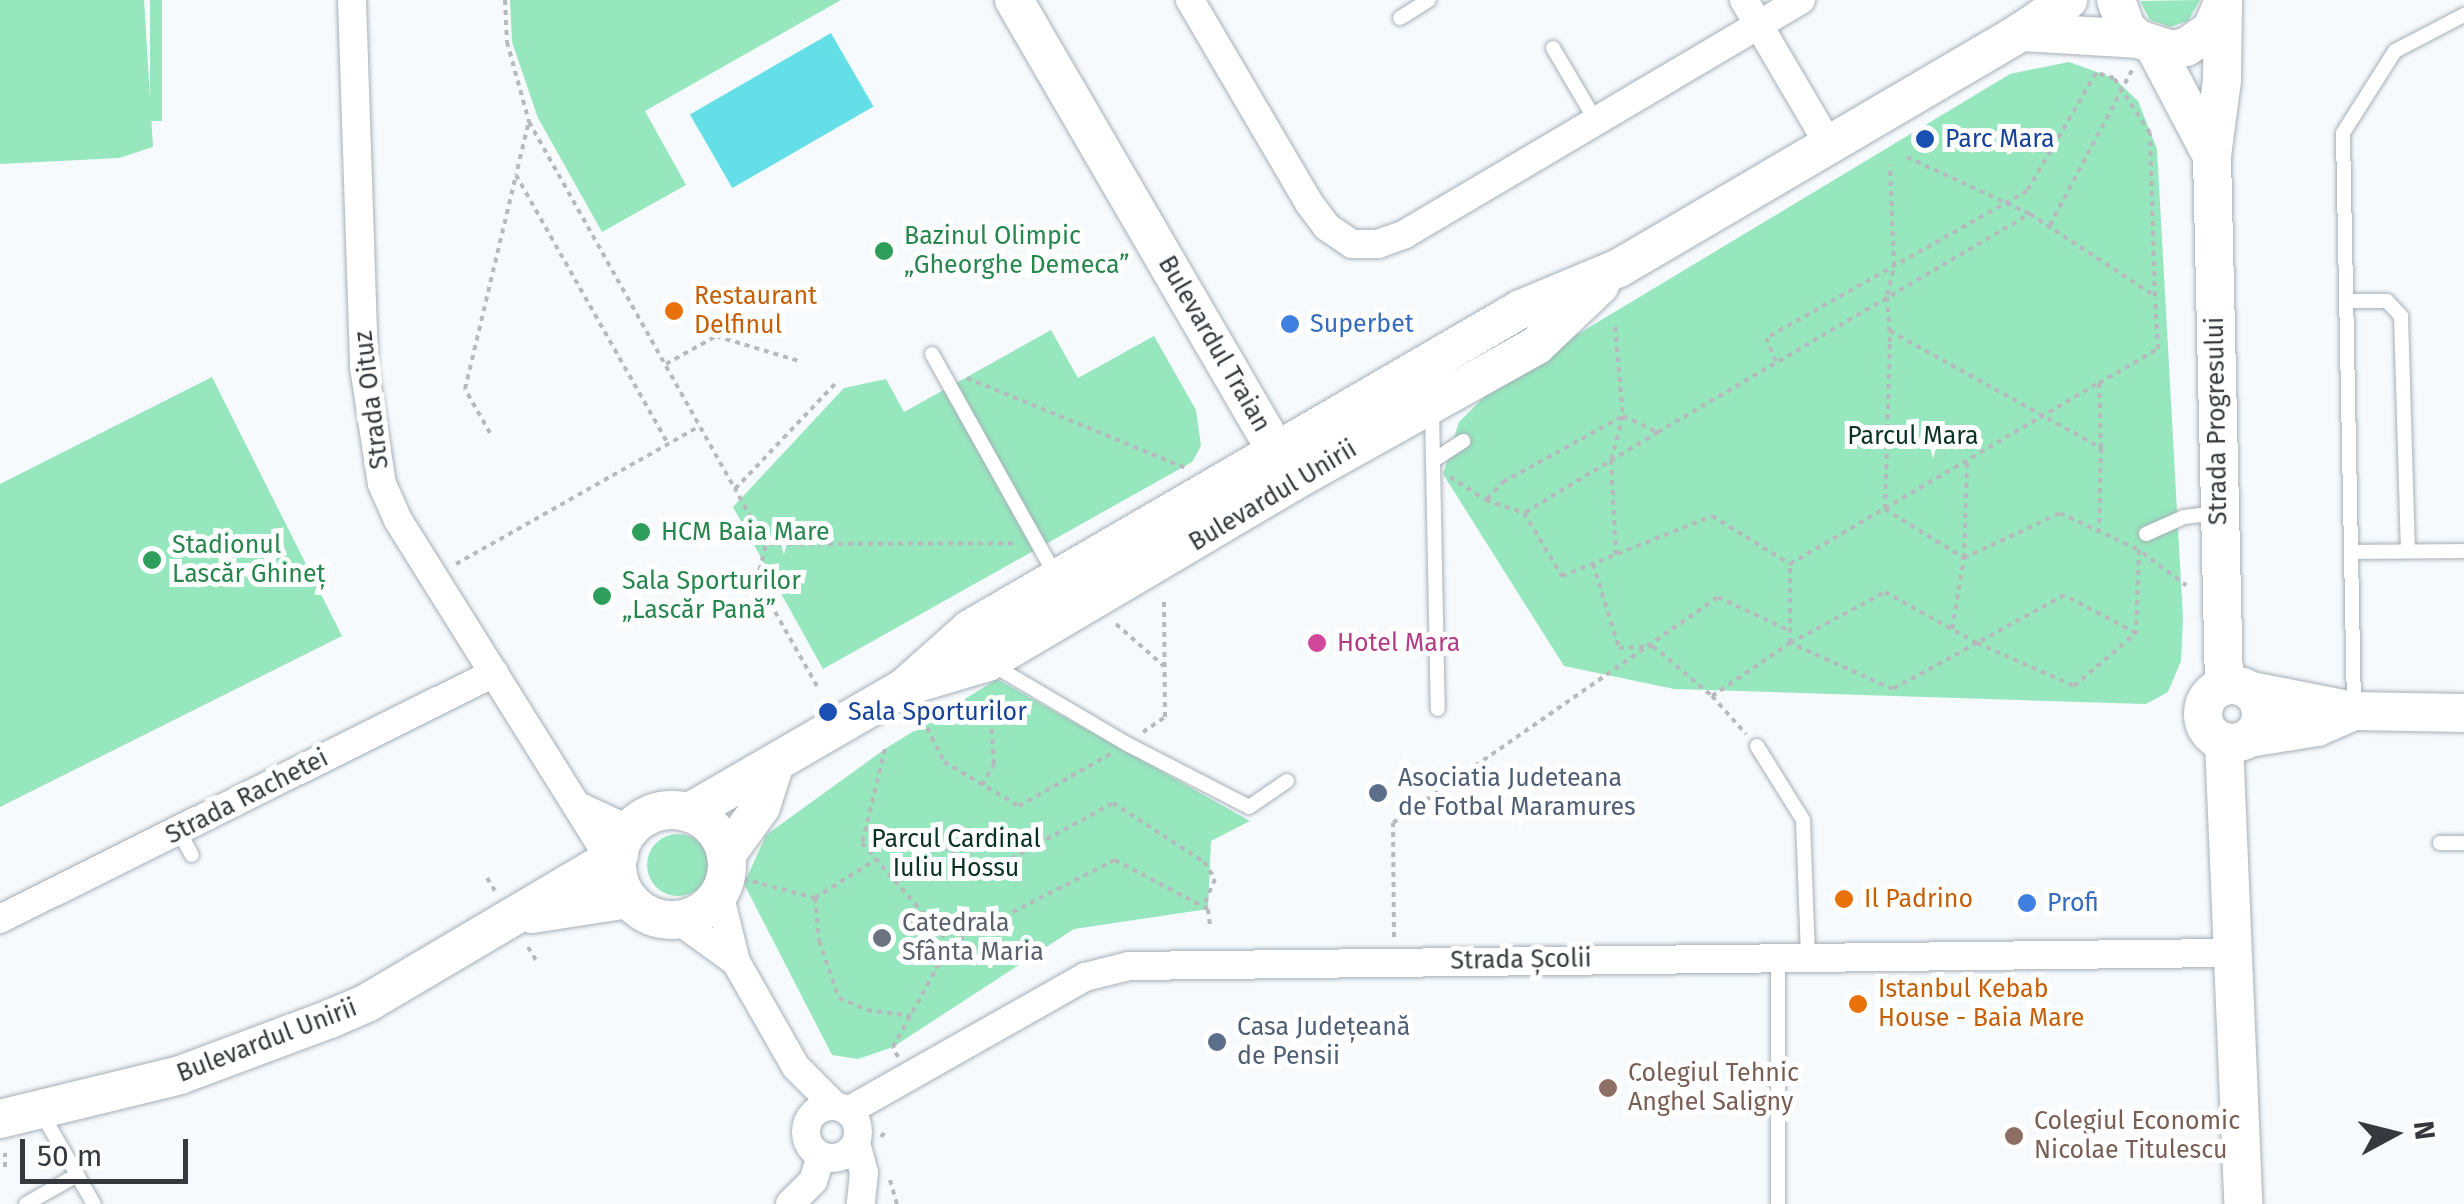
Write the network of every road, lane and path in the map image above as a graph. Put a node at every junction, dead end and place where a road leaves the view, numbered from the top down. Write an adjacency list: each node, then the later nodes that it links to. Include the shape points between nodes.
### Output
1 (352, 0): 73 (street, Strada Oituz, via 364,367 373,446 398,520)
2 (505, 0): 18 (path, via 507,42)
3 (1014, 0): 54 (main road, Bulevardul Traian)
4 (1190, 0): 19 (street, via 1309,203 1352,244 1405,234)
5 (1429, 0): 12 (lane)
6 (1744, 0): 13 (street)
7 (1801, 0): 13 (street)
8 (2068, 0): 14 (main road, Bulevardul Unirii)
9 (2116, 0): 16 (main road)
10 (2223, 2): 16 (main road, via 2212,30 2200,40); 21 (main road, Strada Progresului)
11 (2464, 14): 32 (lane, via 2394,51 2343,132)
12 (1400, 18)
13 (1758, 25): 19 (street); 20 (street)
14 (2021, 32): 16 (main road); 20 (main road, Bulevardul Unirii)
15 (1553, 48): 19 (lane)
16 (2143, 50): 17 (path); 21 (main road, Strada Progresului, via 2203,131)
17 (2122, 89): 25 (path, via 2114,78 2096,73 2027,191); 27 (path); 31 (path, via 2150,133)
18 (529, 122): 24 (path); 39 (path)
19 (1596, 122)
20 (1829, 145): 29 (main road, Bulevardul Unirii)
21 (2212, 156): 60 (main road, Strada Progresului)
22 (1907, 157): 25 (path)
23 (1890, 166): 28 (path)
24 (516, 175): 47 (path, via 465,389); 49 (path)
25 (2008, 202): 26 (path); 28 (path)
26 (2030, 214): 27 (path); 30 (path)
27 (2050, 226): 31 (path)
28 (1894, 266): 30 (path); 38 (path, via 1766,338)
29 (1619, 268): 35 (main road, Bulevardul Unirii, via 1521,309); 42 (main road, Bulevardul Unirii, via 1537,345)
30 (1887, 294): 34 (path); 38 (path)
31 (2154, 296): 40 (path, via 2158,349)
32 (2346, 301): 67 (lane); 68 (lane, via 2387,301 2401,316)
33 (1615, 327): 43 (path)
34 (1890, 332): 44 (path); 58 (path)
35 (1448, 353): 42 (lane, via 1435,376); 54 (main road, Bulevardul Unirii)
36 (935, 360): 55 (path); 63 (lane)
37 (800, 361): 39 (path, via 716,336)
38 (1776, 361): 46 (path)
39 (665, 364): 45 (path)
40 (2100, 382): 44 (path); 50 (path)
41 (835, 384): 56 (path)
42 (1432, 404): 53 (lane); 54 (main road, Bulevardul Unirii)
43 (1623, 416): 46 (path); 51 (path); 57 (path, via 1503,482)
44 (2042, 416): 50 (path); 52 (path)
45 (700, 426): 49 (path); 56 (path)
46 (1658, 432): 51 (path)
47 (490, 433)
48 (1463, 441): 53 (lane)
49 (668, 444): 73 (path)
50 (2101, 448): 61 (path)
51 (1611, 460): 59 (path); 69 (path)
52 (1967, 460): 58 (path); 70 (path)
53 (1434, 463): 57 (path); 91 (lane)
54 (1285, 467): 74 (main road, Bulevardul Unirii); 86 (main road, Bulevardul Unirii)
55 (1194, 471)
56 (735, 488): 64 (path)
57 (1486, 500): 59 (path)
58 (1885, 509): 70 (path); 72 (path)
59 (1524, 513): 71 (path, via 1562,576)
60 (2218, 513): 62 (lane, via 2184,517); 89 (main road, Strada Progresului)
61 (2099, 531): 65 (path); 70 (path, via 2060,512)
62 (2146, 534)
63 (1038, 542): 64 (path); 74 (lane)
64 (766, 544): 87 (path, via 757,580)
65 (2139, 550): 75 (path); 80 (path)
66 (2464, 551): 68 (lane)
67 (2351, 552): 68 (lane); 92 (lane)
68 (2408, 552)
69 (1616, 554): 71 (path); 72 (path, via 1712,516)
70 (1964, 558): 78 (path)
71 (1593, 564): 83 (path, via 1619,648)
72 (1790, 564): 79 (path)
73 (434, 577): 85 (street, Strada Oituz)
74 (1058, 578): 88 (main road, Bulevardul Unirii, via 970,629)
75 (2186, 586)
76 (1164, 597): 84 (path)
77 (1116, 624): 84 (path)
78 (1952, 629): 81 (path, via 1885,592); 82 (path)
79 (1790, 632): 81 (path); 83 (path, via 1718,597)
80 (2136, 634): 82 (path, via 2064,596); 82 (path, via 2074,686)
81 (1790, 643): 82 (path, via 1892,689); 90 (path)
82 (1977, 643)
83 (1652, 646): 90 (path); 122 (path, via 1393,823)
84 (1164, 666): 96 (path, via 1165,716)
85 (494, 673): 107 (street, Strada Oituz, via 576,805); 112 (street, Strada Rachetei, via 186,843)
86 (989, 678): 88 (main road, Bulevardul Unirii); 96 (lane); 101 (path, via 994,764)
87 (817, 686)
88 (905, 687): 99 (main road, Bulevardul Unirii)
89 (2237, 688): 92 (main road); 95 (main road, Strada Progresului, via 2261,715); 95 (main road, Strada Progresului, via 2208,696 2203,714 2209,732)
90 (1712, 696): 97 (path)
91 (1438, 709)
92 (2354, 711): 93 (main road); 95 (main road, via 2318,727)
93 (2464, 712)
94 (927, 728): 101 (path, via 944,762)
95 (2236, 740): 117 (main road, Strada Progresului)
96 (1127, 744): 100 (lane, via 1249,807); 101 (path, via 1019,806)
97 (1757, 746): 118 (lane, via 1803,820)
98 (885, 750): 106 (path, via 862,843)
99 (775, 763): 102 (main road, Bulevardul Unirii); 108 (main road)
100 (1287, 781)
101 (982, 784)
102 (688, 813): 107 (main road, via 656,812); 108 (main road, via 712,828)
103 (936, 841): 111 (path, via 985,873 1113,804 1204,862 1215,879)
104 (2440, 843): 105 (lane)
105 (2464, 843)
106 (876, 859): 110 (path); 116 (path)
107 (621, 863): 113 (main road, via 651,916); 114 (main road, Bulevardul Unirii)
108 (729, 875): 110 (path); 113 (main road, via 697,914); 121 (street)
109 (487, 878): 114 (path)
110 (815, 898): 123 (path, via 818,941 839,998)
111 (1203, 906): 115 (path); 116 (path, via 1115,860)
112 (0, 919)
113 (678, 920): 121 (street)
114 (514, 921): 120 (path); 127 (main road, Bulevardul Unirii, via 298,1032 180,1075)
115 (1210, 926)
116 (950, 944): 123 (path)
117 (2230, 952): 118 (street, Strada Școlii); 141 (main road, Strada Progresului)
118 (1808, 957): 119 (street, Strada Școlii)
119 (1778, 958): 122 (street, Strada Școlii); 140 (lane)
120 (537, 962)
121 (736, 962): 125 (street)
122 (1394, 962): 126 (street, Strada Școlii, via 1159,964 1096,972)
123 (910, 1016): 124 (path, via 894,1047)
124 (901, 1063)
125 (796, 1067): 126 (street); 128 (street)
126 (842, 1108): 128 (street, via 818,1109); 130 (street, via 858,1126)
127 (41, 1111): 129 (main road, Bulevardul Unirii); 133 (lane)
128 (806, 1122): 131 (street, via 806,1138)
129 (3, 1136): 132 (path)
130 (856, 1143): 131 (street, via 845,1155); 135 (street, via 864,1173)
131 (825, 1157): 135 (street); 138 (street)
132 (5, 1168)
133 (77, 1175): 136 (lane); 137 (lane)
134 (893, 1187): 139 (path)
135 (860, 1202)
136 (26, 1204)
137 (94, 1204)
138 (790, 1204)
139 (897, 1204)
140 (1778, 1204)
141 (2243, 1204)

